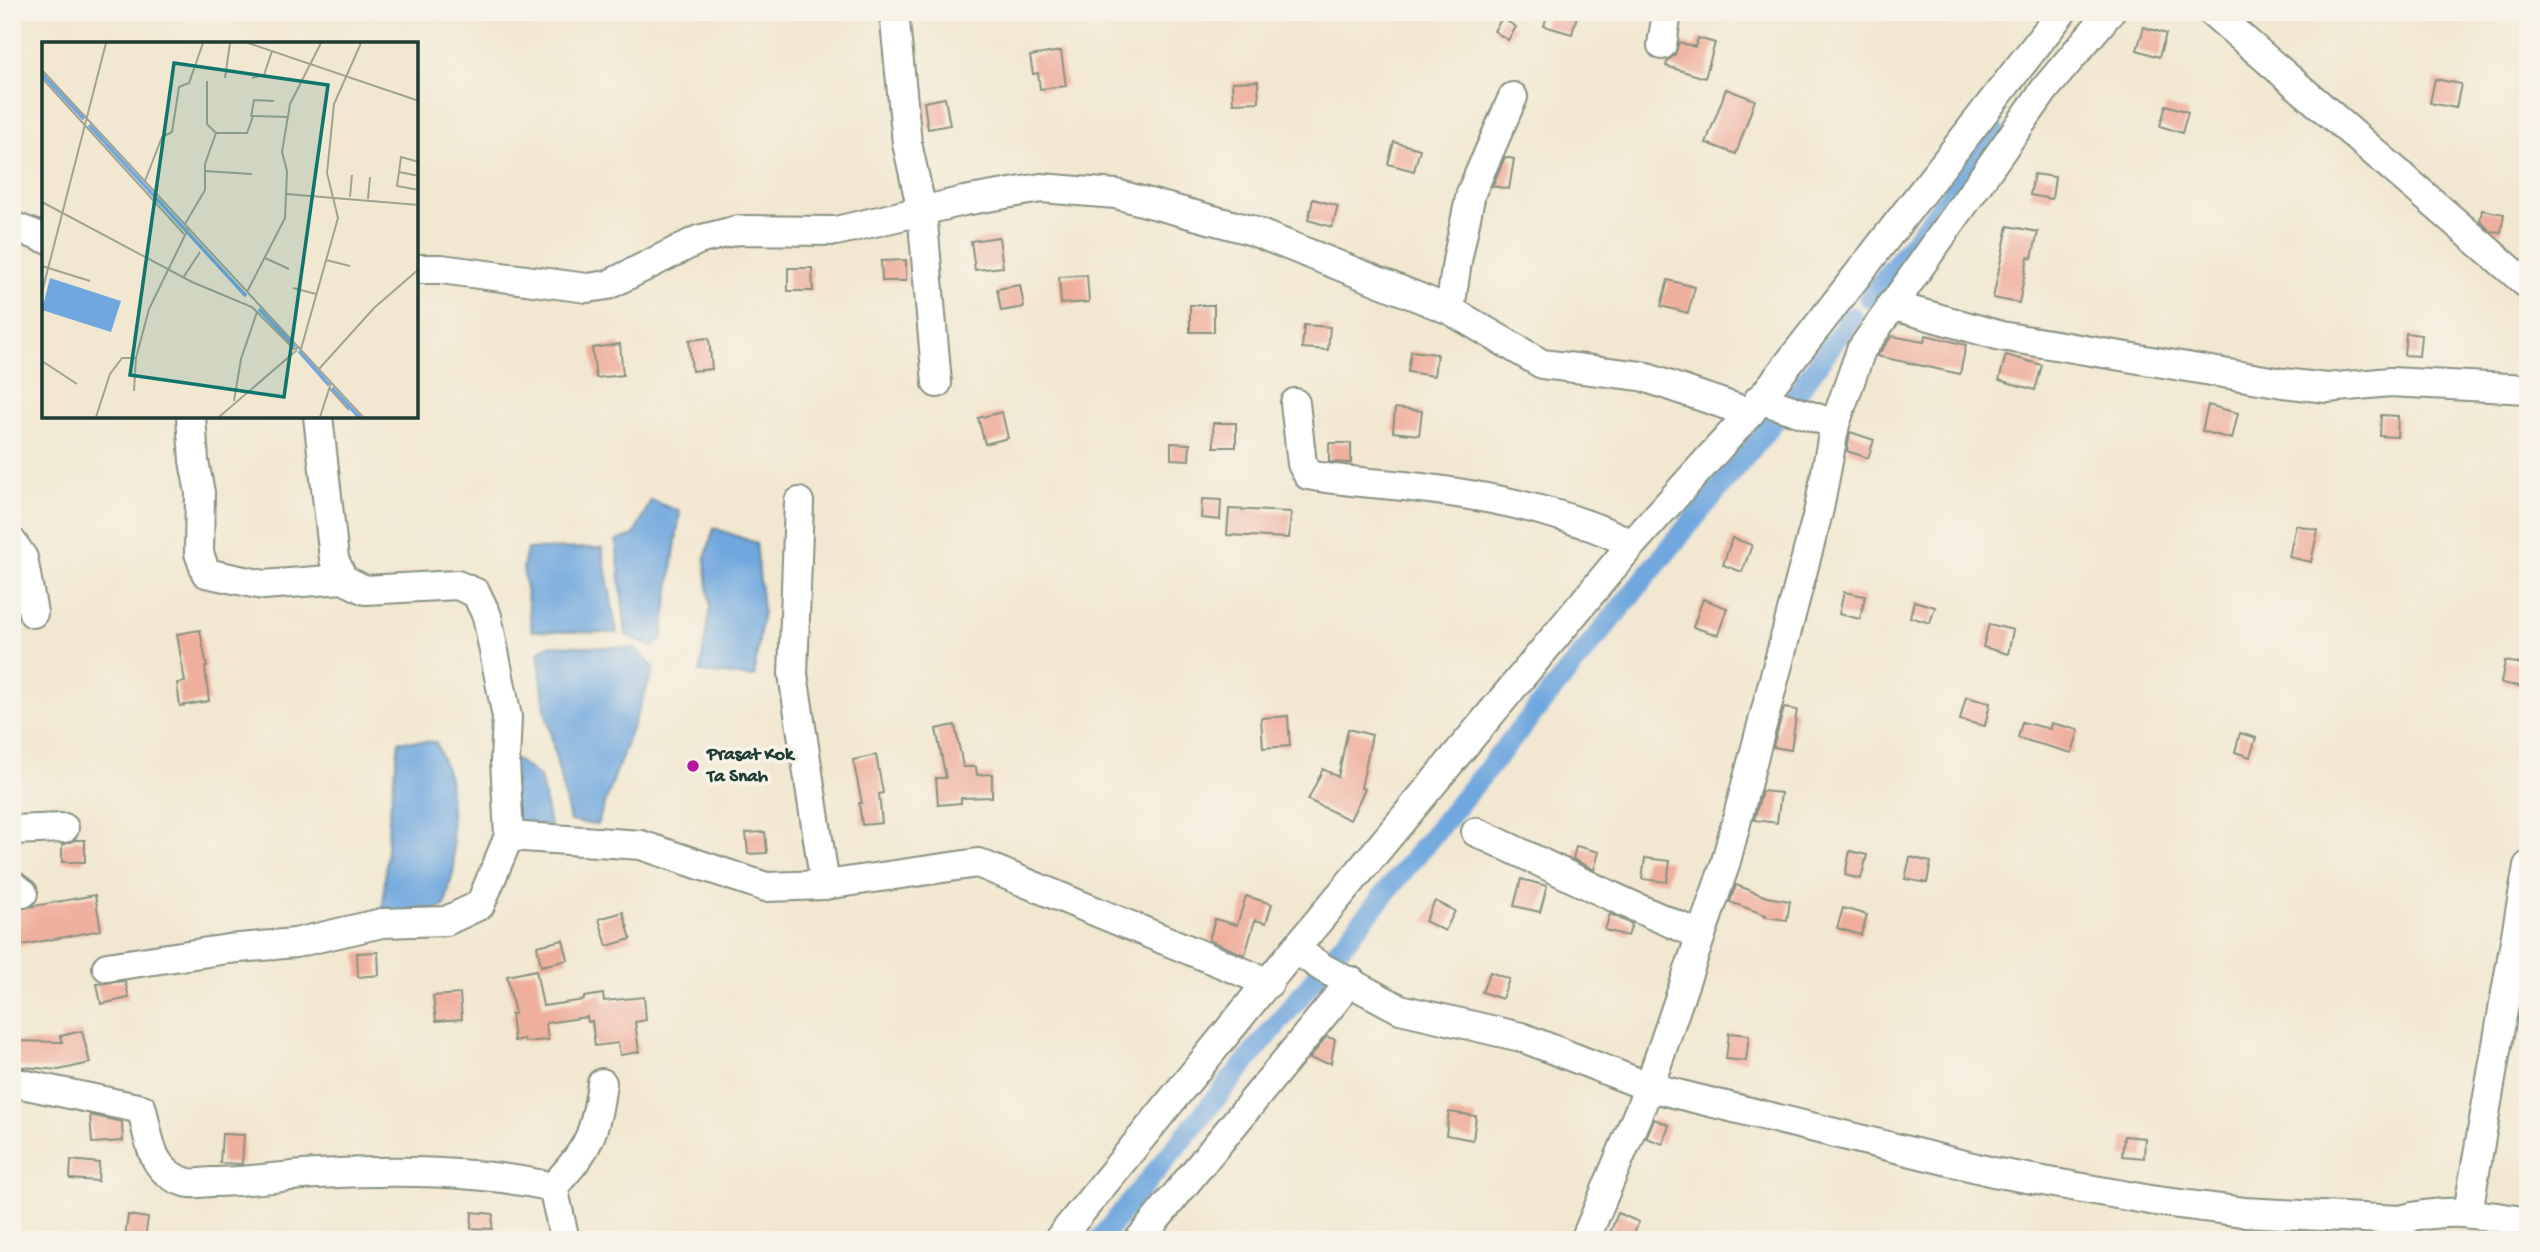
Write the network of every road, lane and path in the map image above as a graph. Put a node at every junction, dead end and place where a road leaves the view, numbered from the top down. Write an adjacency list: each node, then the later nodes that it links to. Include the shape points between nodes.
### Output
1 (894, 12): 8 (street, via 907,143)
2 (1667, 12): 6 (street)
3 (2062, 12): 13 (street)
4 (2110, 12): 15 (street, via 2045,89)
5 (2212, 12): 12 (street)
6 (1662, 45)
7 (1513, 97): 14 (street, via 1471,193)
8 (922, 211): 11 (street, via 836,231 738,230 698,240 608,285 587,288); 14 (street, via 1041,188 1115,194 1250,230); 16 (street)
9 (12, 226): 10 (street)
10 (42, 237)
11 (418, 269)
12 (2528, 285)
13 (1841, 295): 15 (street); 19 (street)
14 (1450, 310): 19 (street, via 1542,365 1641,376)
15 (1885, 314): 17 (street, via 2283,383 2327,387 2390,382); 22 (street, via 1861,350)
16 (937, 383)
17 (2528, 389)
18 (1296, 403): 25 (street, via 1302,464 1308,475 1522,506 1601,528)
19 (1754, 406): 22 (street); 25 (street)
20 (191, 418): 26 (street, via 200,493 199,553 205,573 263,585)
21 (318, 418): 26 (street, via 334,559)
22 (1835, 424): 34 (street, via 1819,509 1725,864)
23 (799, 502): 33 (street, via 793,674)
24 (12, 542): 27 (street, via 23,558)
25 (1632, 544): 35 (street)
26 (343, 579): 31 (street, via 365,590 457,585 476,593 487,616 507,717)
27 (33, 613)
28 (64, 828): 29 (street)
29 (12, 830)
30 (1476, 832): 34 (street)
31 (509, 836): 33 (street, via 641,845 766,887); 36 (street, via 480,905 446,921 382,923 295,943)
32 (2528, 866): 43 (street)
33 (825, 885): 38 (street, via 978,863)
34 (1701, 935): 41 (street)
35 (1295, 949): 37 (street); 38 (street)
36 (107, 967)
37 (1351, 981): 41 (street, via 1399,1009 1521,1037); 48 (street)
38 (1269, 983): 47 (street)
39 (12, 1082): 42 (street, via 142,1109 147,1140 159,1167 185,1183 317,1174 465,1173)
40 (602, 1083): 42 (street, via 588,1144)
41 (1649, 1087): 45 (street, via 1993,1172 2156,1201); 49 (street)
42 (553, 1187): 46 (street)
43 (2468, 1212): 44 (street); 45 (street, via 2437,1212)
44 (2528, 1222)
45 (2401, 1230)
46 (565, 1240)
47 (1058, 1240)
48 (1139, 1240)
49 (1586, 1240)

